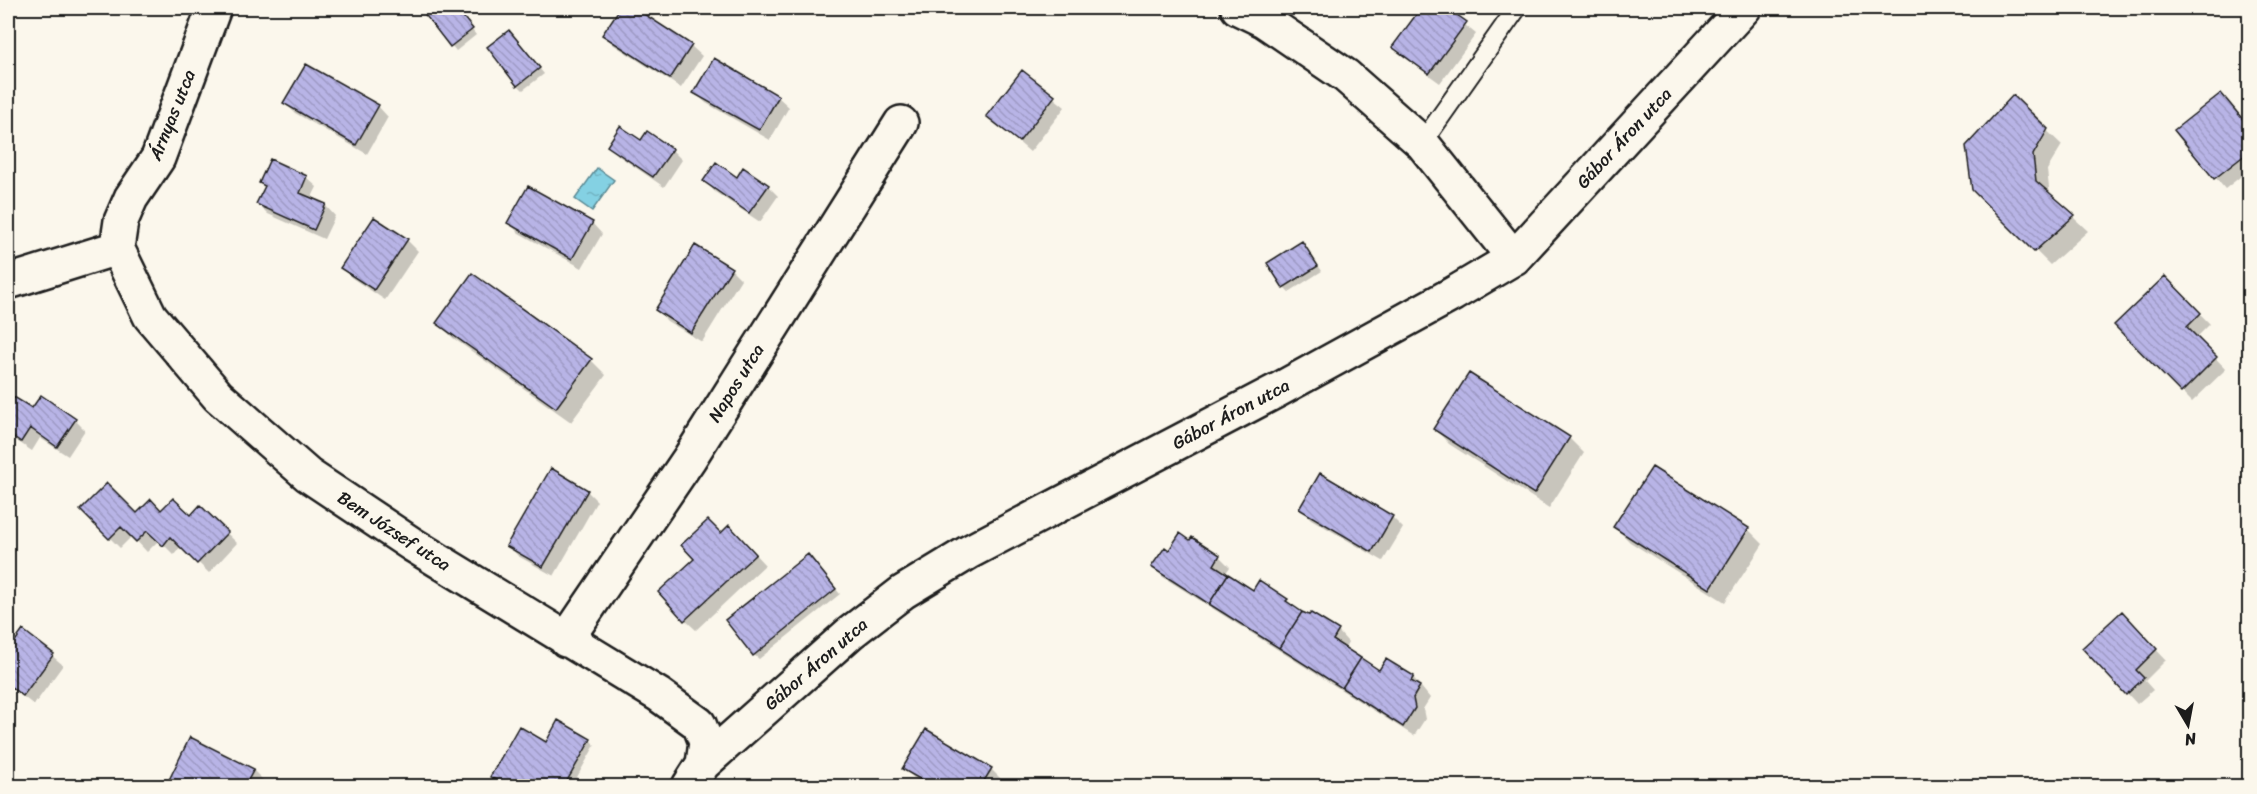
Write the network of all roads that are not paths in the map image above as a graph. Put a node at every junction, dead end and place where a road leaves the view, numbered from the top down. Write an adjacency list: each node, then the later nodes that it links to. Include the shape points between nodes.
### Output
1 (214, 8): 7 (street, Árnyas utca, via 158,158 131,198)
2 (1238, 8): 6 (street, via 1346,76)
3 (1517, 8): 6 (lane)
4 (1744, 8): 8 (street, Gábor Áron utca)
5 (901, 123): 10 (street, Napos utca, via 689,459)
6 (1422, 143): 8 (street)
7 (117, 248): 9 (street); 10 (street, Bem József utca, via 150,316 218,396 268,440 317,481)
8 (1514, 258): 11 (street, Gábor Áron utca, via 1288,385 969,552 903,592 850,633)
9 (8, 282)
10 (566, 639): 11 (street, Bem József utca, via 699,724 706,742)
11 (696, 775)

